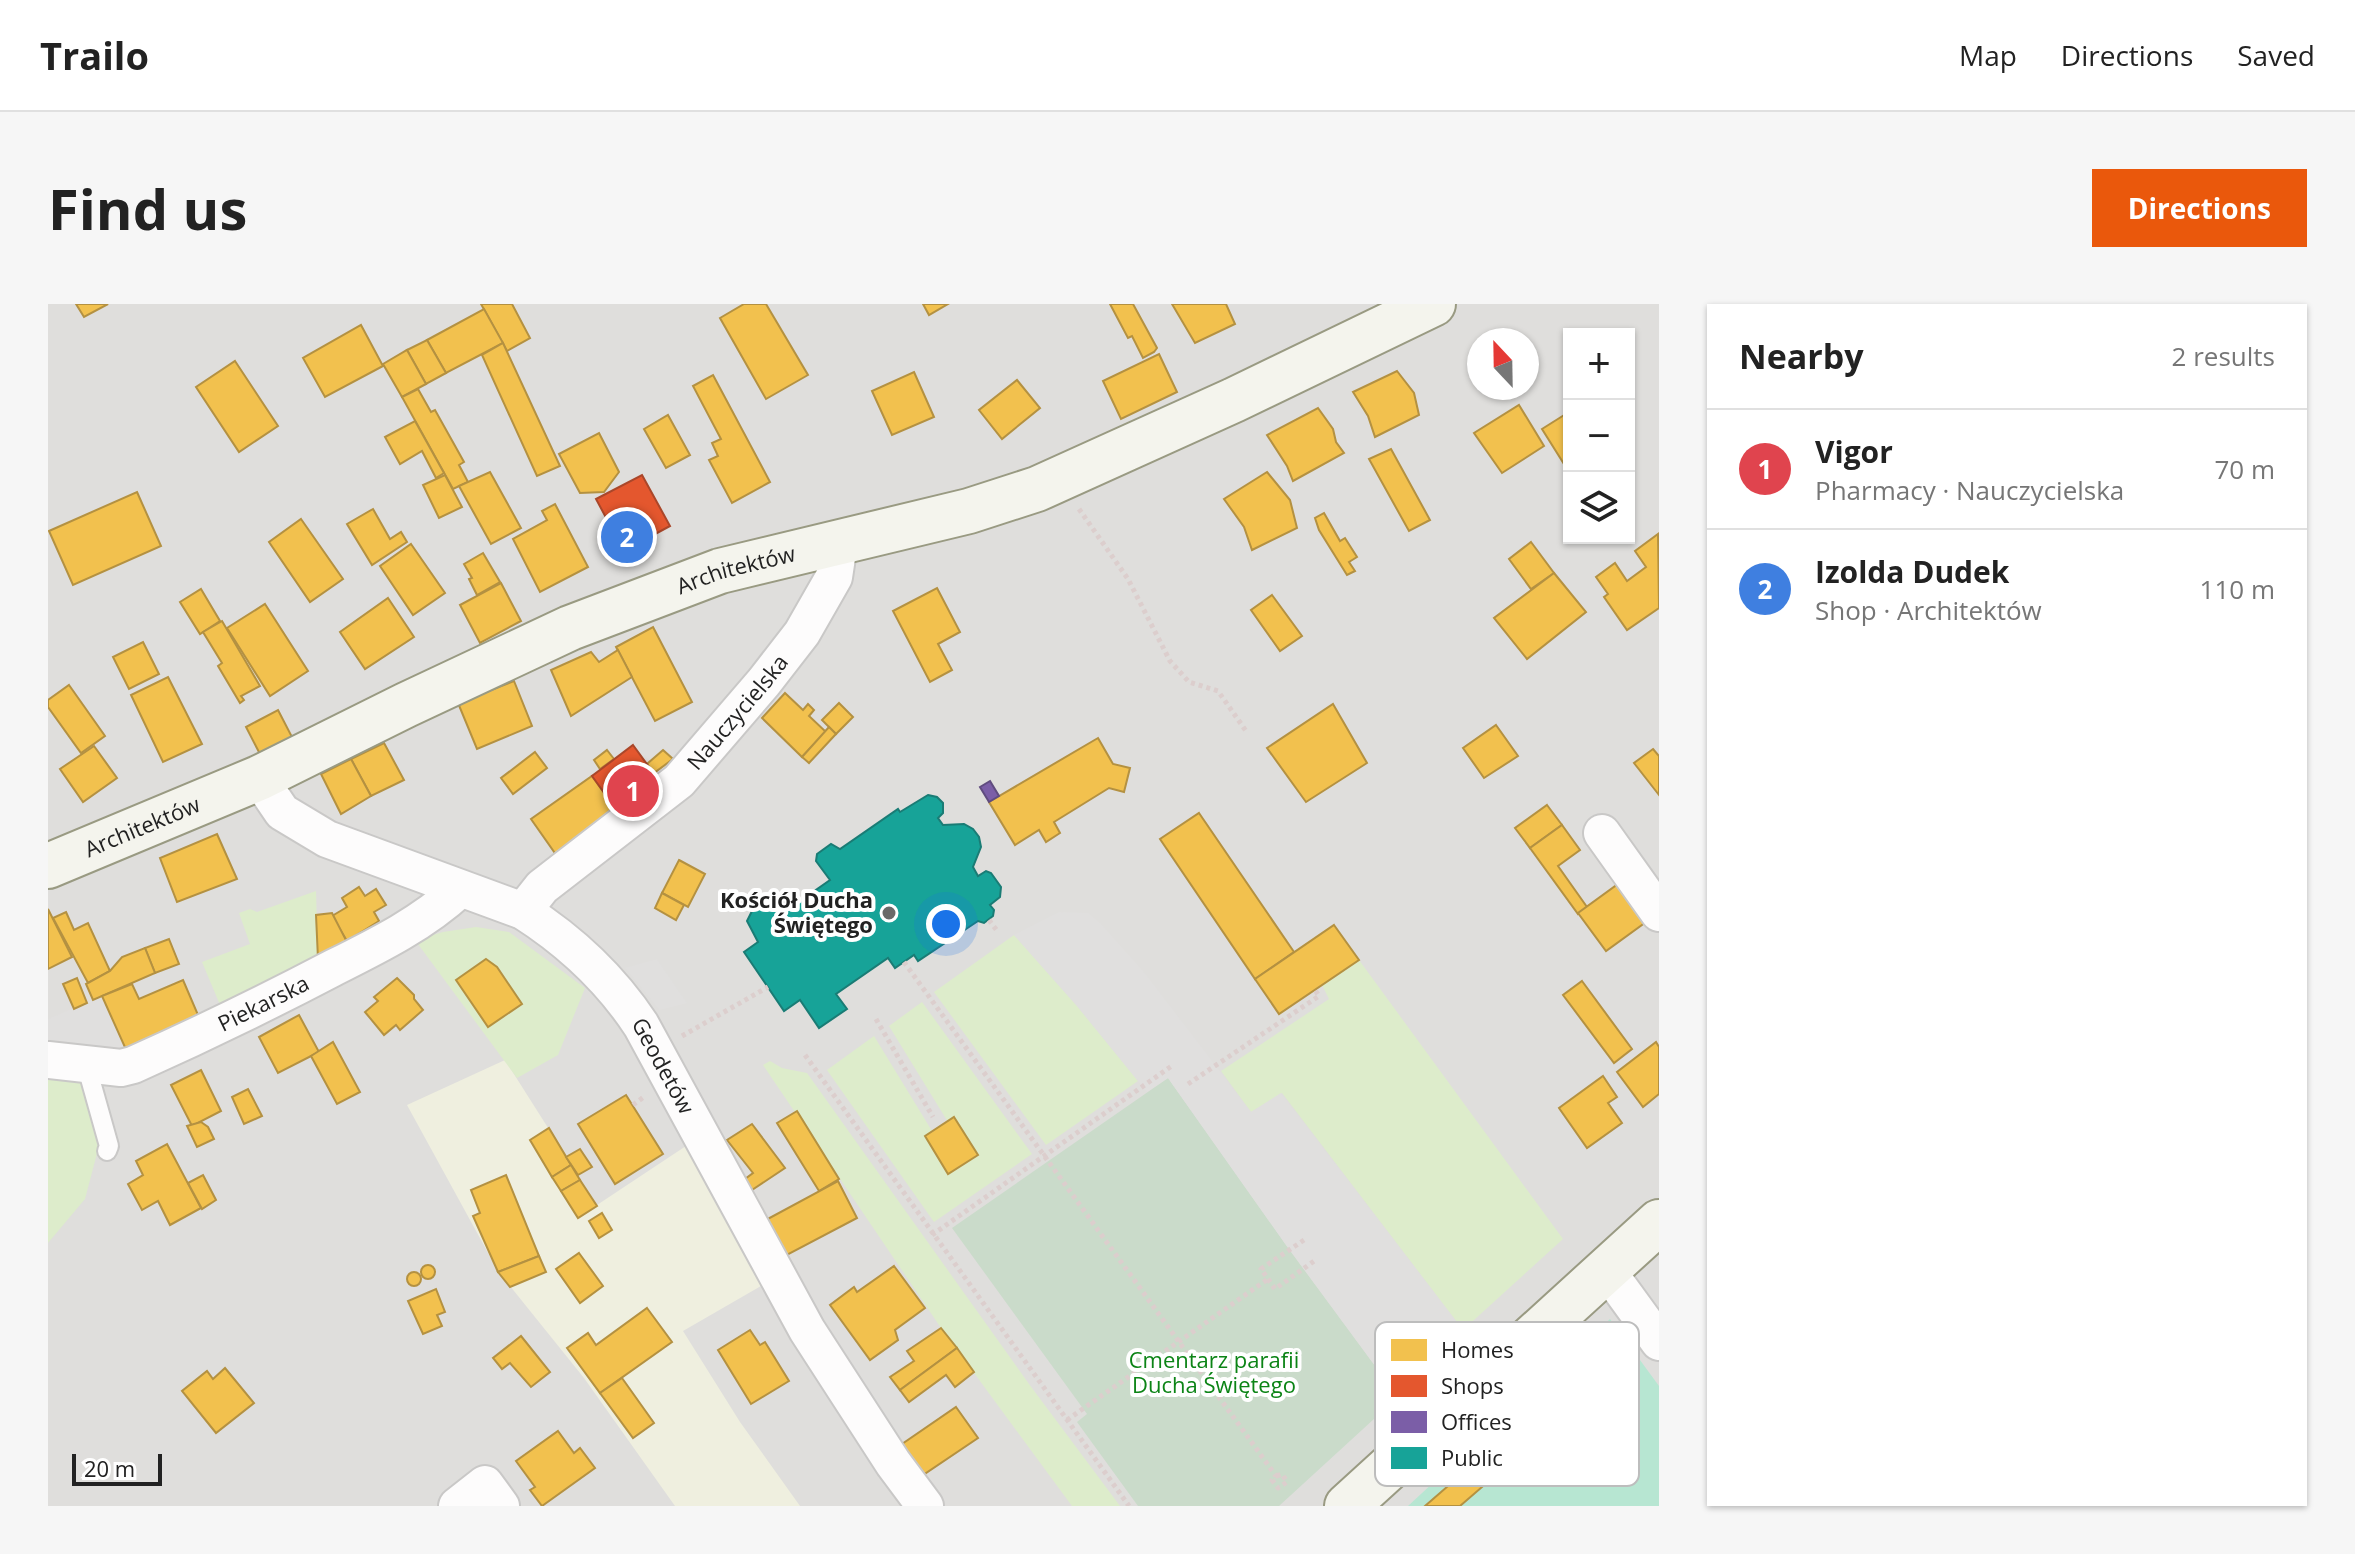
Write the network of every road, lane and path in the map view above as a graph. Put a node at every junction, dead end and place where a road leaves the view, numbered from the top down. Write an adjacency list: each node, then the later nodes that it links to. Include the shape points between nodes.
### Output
1 (1433, 304): 2 (street, Architektów)
2 (1063, 480): 3 (street, Architektów); 4 (path, via 1128,579 1170,661 1189,682 1218,691)
3 (839, 544): 5 (street, Architektów, via 720,571 646,597 570,628); 9 (street, Nauczycielska, via 834,577 802,633 764,682 665,793 542,887)
4 (1246, 731)
5 (259, 778): 7 (street, Architektów); 8 (street, Geodetów, via 282,812 301,825)
6 (1602, 833): 10 (street)
7 (48, 866)
8 (460, 889): 9 (street, Geodetów); 20 (street, Piekarska, via 421,921 231,1022 133,1065)
9 (523, 911): 40 (street, Geodetów, via 621,994 807,1330)
10 (1659, 913)
11 (989, 920): 12 (path)
12 (998, 932)
13 (904, 962): 25 (path)
14 (768, 987): 17 (path)
15 (1315, 990): 22 (path, via 1319,996)
16 (876, 1019): 23 (path)
17 (682, 1036)
18 (805, 1055): 27 (path)
19 (48, 1060): 20 (street, Piekarska)
20 (86, 1064): 24 (lane)
21 (1173, 1065): 25 (path)
22 (1188, 1084)
23 (933, 1117)
24 (107, 1151)
25 (1044, 1156): 27 (path); 33 (path)
26 (1659, 1222): 30 (street)
27 (932, 1235): 35 (path)
28 (1304, 1240): 31 (path, via 1261,1269)
29 (1317, 1259): 31 (path, via 1275,1289)
30 (1606, 1269): 32 (street); 34 (street)
31 (1268, 1279): 33 (path)
32 (1548, 1322)
33 (1179, 1342): 35 (path); 36 (path)
34 (1659, 1342)
35 (1067, 1420): 41 (path)
36 (1276, 1476)
37 (1375, 1480): 42 (street)
38 (457, 1506): 39 (street, via 485,1484)
39 (501, 1506)
40 (925, 1506)
41 (1129, 1506)
42 (1347, 1506)

